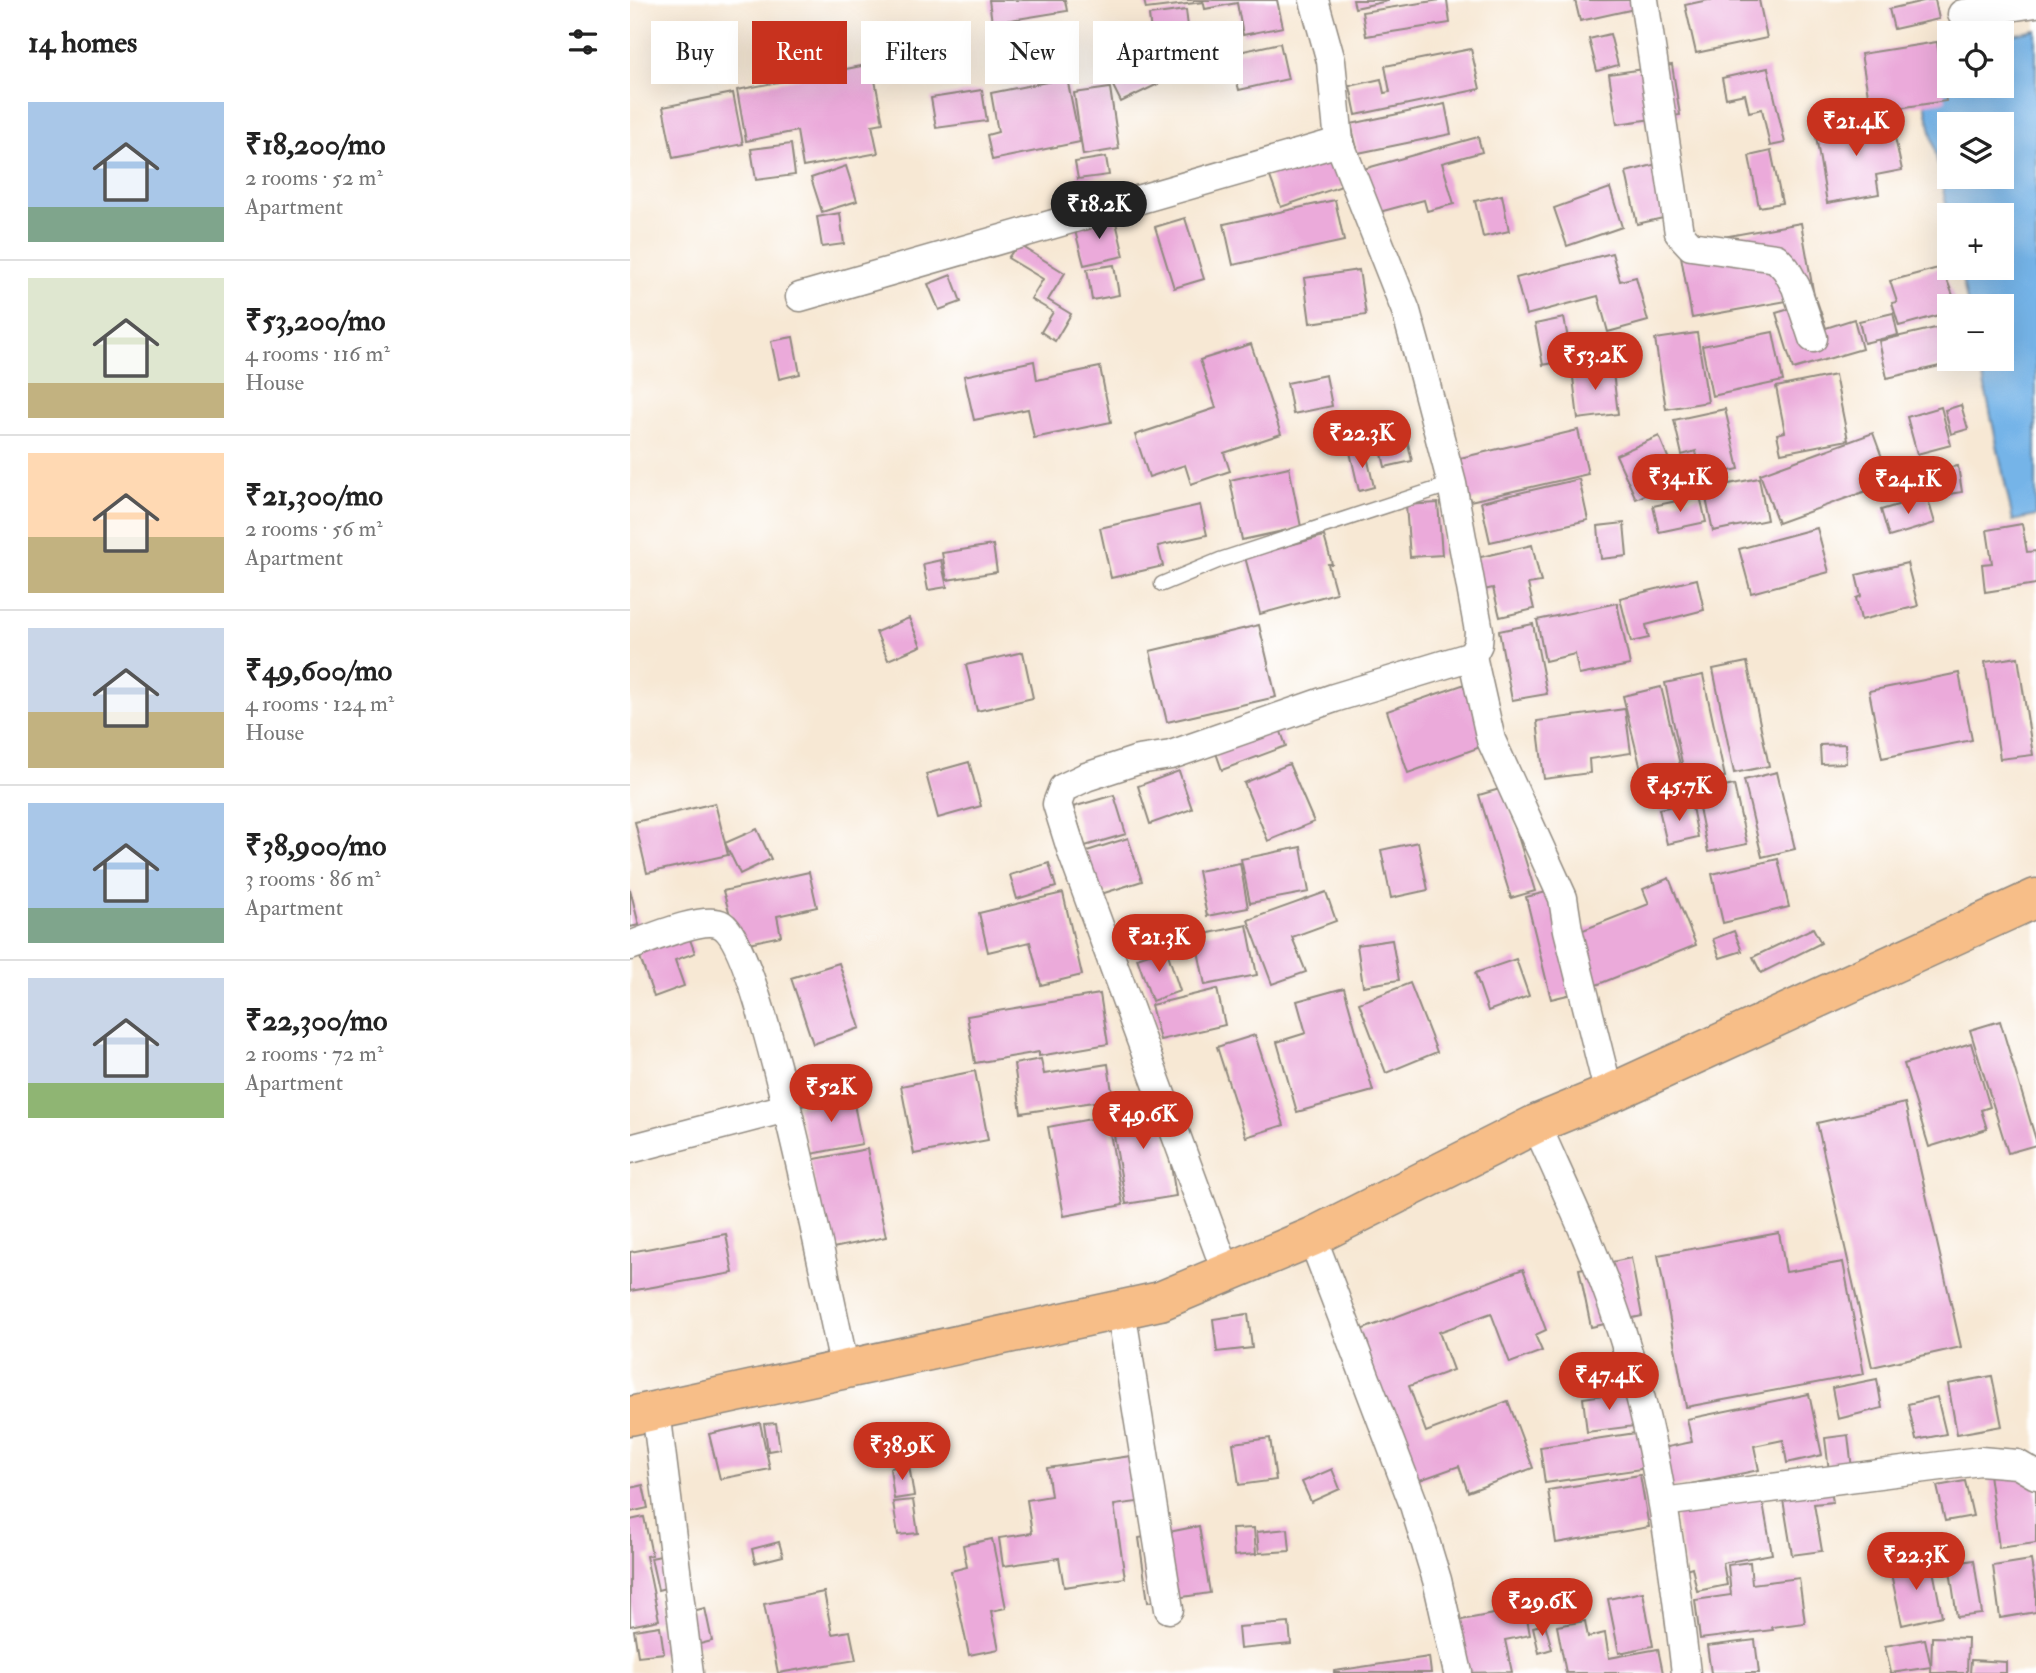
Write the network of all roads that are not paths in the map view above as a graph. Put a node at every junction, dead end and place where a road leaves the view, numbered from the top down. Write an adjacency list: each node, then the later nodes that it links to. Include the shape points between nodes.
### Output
1 (1314, 0): 5 (street, via 1331,61)
2 (1644, 0): 7 (street, via 1679,233 1691,246 1776,258 1796,288)
3 (2036, 3): 4 (street)
4 (1962, 14)
5 (1339, 142): 6 (street); 8 (street, via 1406,311)
6 (800, 297)
7 (1813, 338)
8 (1452, 484): 9 (lane, via 1220,560); 10 (street, via 1479,631)
9 (1162, 584)
10 (1472, 656): 13 (street, via 1491,740 1563,898); 18 (street, via 1171,755 1138,760 1063,788 1057,804 1073,855)
11 (2036, 898): 13 (main road)
12 (630, 946): 14 (street, via 702,924 724,926 761,1009)
13 (1609, 1094): 15 (main road)
14 (786, 1108): 16 (street); 20 (street)
15 (1536, 1124): 17 (main road); 23 (street, via 1595,1255 1617,1317 1654,1451)
16 (630, 1149)
17 (1312, 1237): 18 (main road); 26 (street, via 1414,1505)
18 (1227, 1274): 19 (main road, via 1160,1301)
19 (1121, 1310): 20 (main road); 24 (street)
20 (845, 1370): 21 (main road)
21 (643, 1413): 25 (street)
22 (2036, 1475): 23 (street, via 2017,1464 1980,1461)
23 (1663, 1502): 27 (street)
24 (1169, 1609)
25 (689, 1673)
26 (1458, 1673)
27 (1686, 1673)

